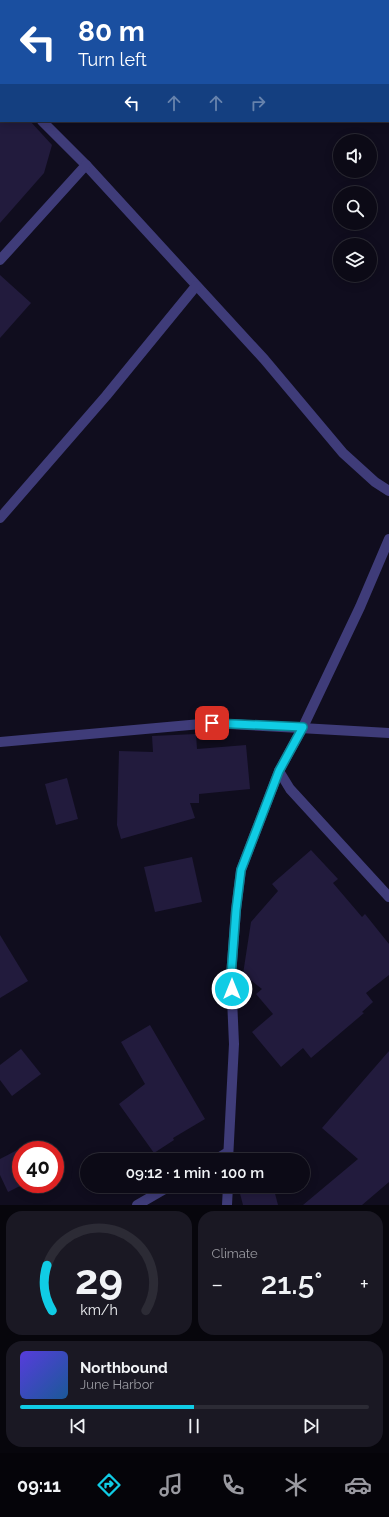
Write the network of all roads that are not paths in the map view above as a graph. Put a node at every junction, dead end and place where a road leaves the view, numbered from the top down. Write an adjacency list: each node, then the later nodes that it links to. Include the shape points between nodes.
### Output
1 (43, 122): 2 (street)
2 (86, 165): 3 (street); 4 (street)
3 (0, 260)
4 (196, 286): 5 (street, via 264,359 343,453); 6 (street, via 106,396)
5 (389, 491)
6 (0, 518)
7 (389, 539): 8 (street)
8 (303, 727): 9 (street); 10 (street, via 212,723); 11 (street)
9 (389, 733)
10 (0, 742)
11 (279, 771): 12 (street, via 290,790); 13 (street, via 241,870 231,976 234,1044)
12 (389, 897)
13 (228, 1153)
14 (158, 1193): 16 (street)
15 (228, 1193): 17 (street)
16 (138, 1205)
17 (227, 1205)

